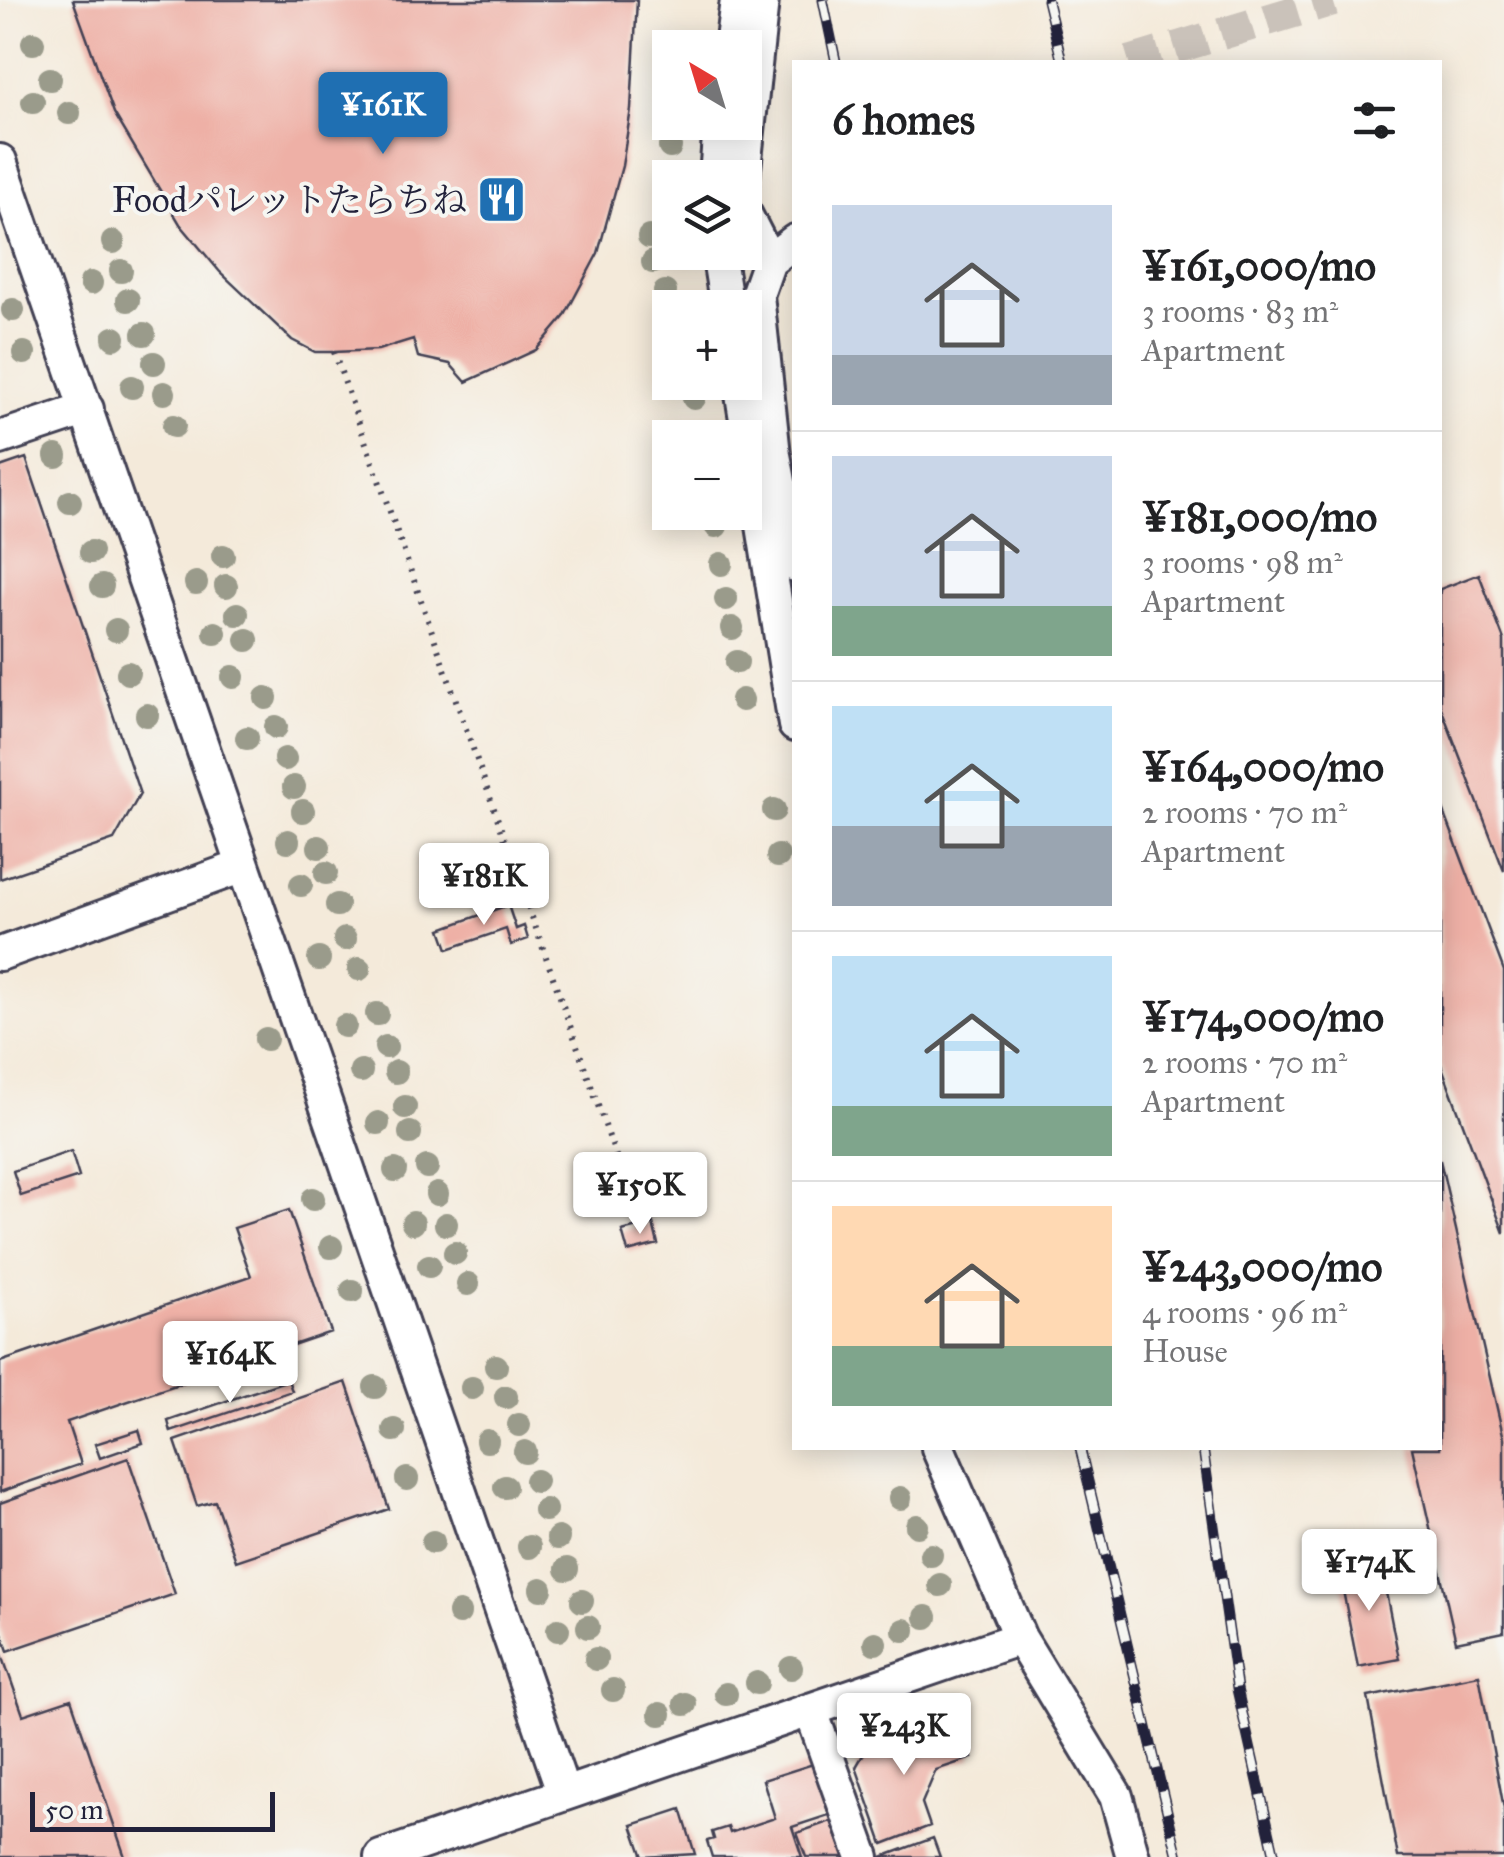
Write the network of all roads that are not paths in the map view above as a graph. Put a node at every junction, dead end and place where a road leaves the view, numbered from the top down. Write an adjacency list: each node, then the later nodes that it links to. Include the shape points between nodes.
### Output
1 (737, 0): 3 (street)
2 (762, 0): 4 (street)
3 (733, 30)
4 (745, 160)
5 (0, 161): 9 (street)
6 (762, 231): 7 (street)
7 (782, 251): 11 (street, via 757,295 774,455)
8 (743, 400): 12 (street)
9 (87, 409): 10 (street); 13 (street)
10 (0, 438)
11 (792, 548)
12 (792, 706)
13 (243, 866): 14 (street); 18 (street)
14 (0, 954)
15 (939, 1450): 16 (street)
16 (1020, 1638): 17 (street); 21 (street, via 1116,1796)
17 (811, 1711): 18 (street); 20 (street)
18 (563, 1791): 19 (street)
19 (381, 1857)
20 (863, 1857)
21 (1133, 1857)

